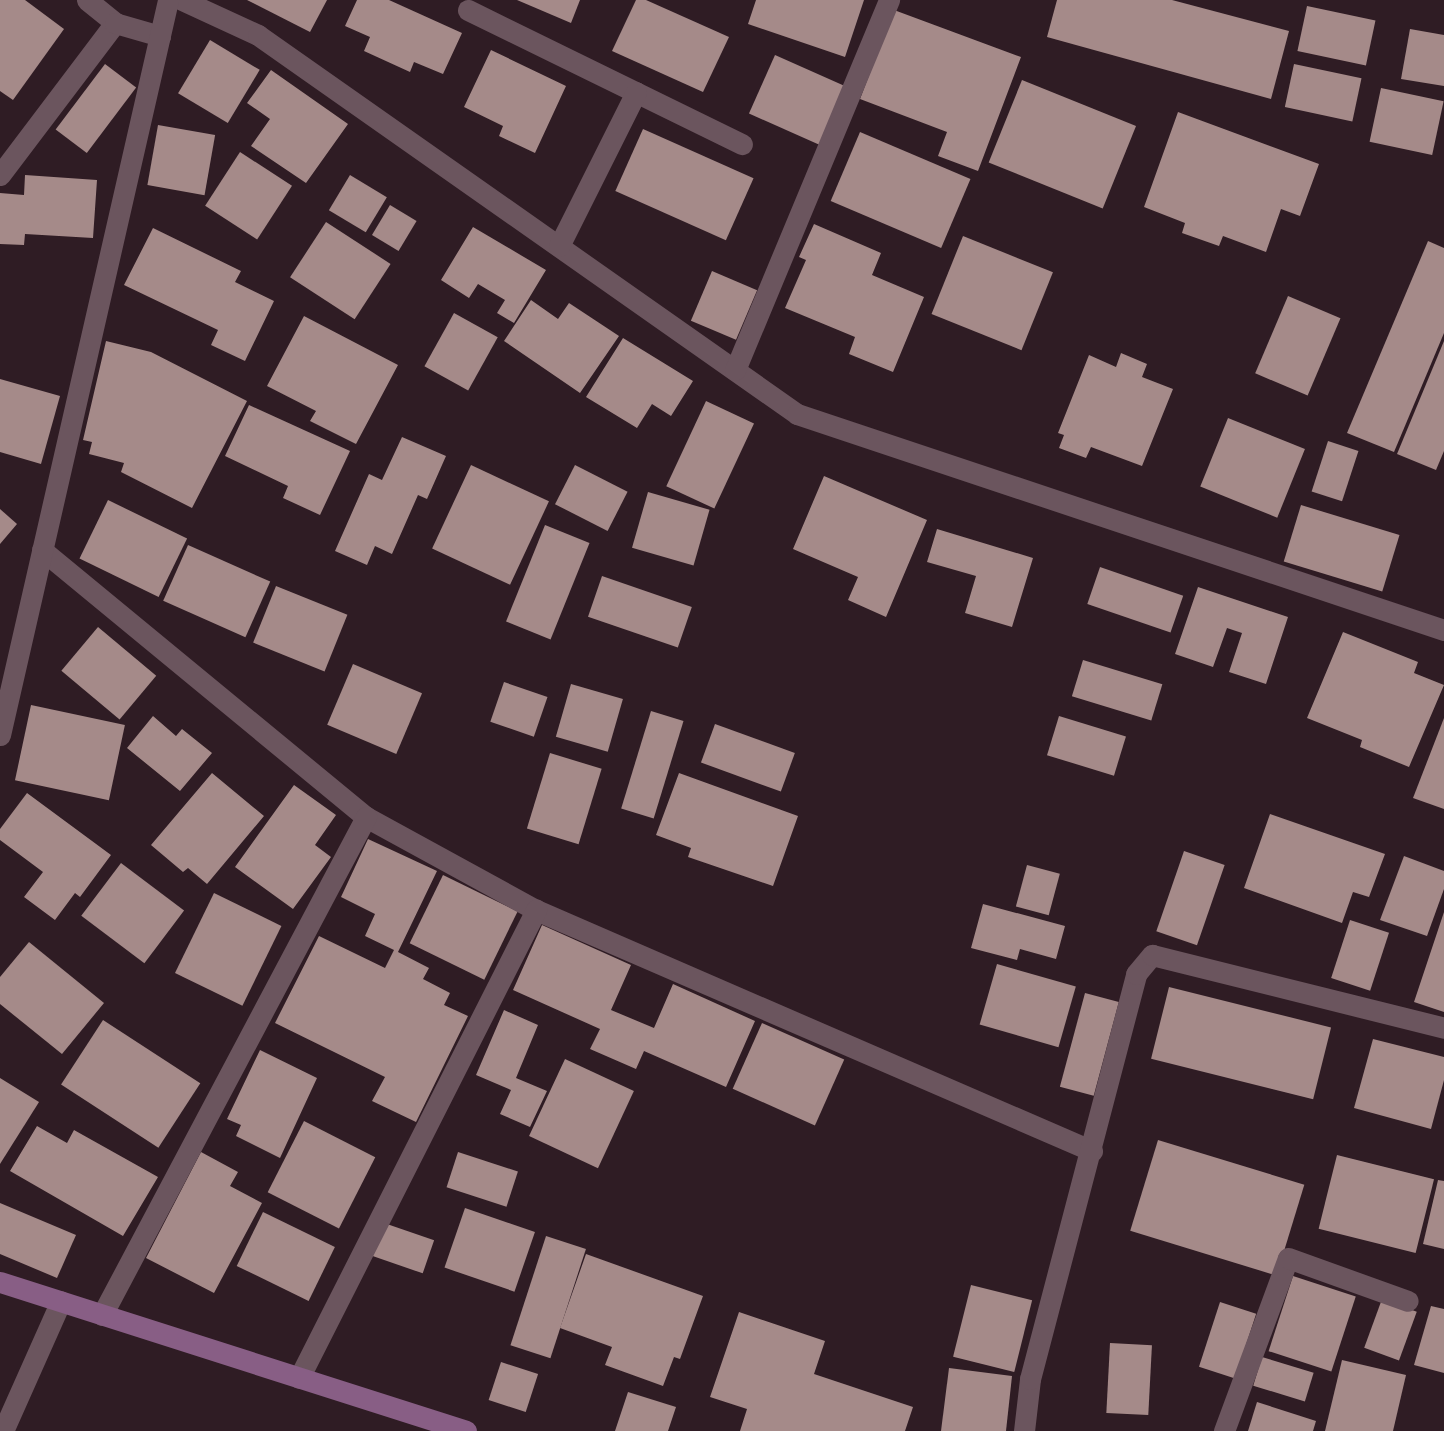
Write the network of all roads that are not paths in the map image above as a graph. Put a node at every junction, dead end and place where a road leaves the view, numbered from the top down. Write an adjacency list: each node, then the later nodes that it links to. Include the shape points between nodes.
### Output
1 (87, 0): 6 (street)
2 (168, 0): 7 (street)
3 (182, 0): 11 (street, via 258,34)
4 (889, 0): 12 (street)
5 (468, 10): 8 (street)
6 (115, 23): 7 (street); 10 (street)
7 (160, 36): 13 (street)
8 (636, 92): 9 (street); 11 (street)
9 (743, 144)
10 (0, 175)
11 (559, 246): 12 (street)
12 (735, 370): 14 (street, via 797,414)
13 (42, 550): 15 (street); 16 (street)
14 (1444, 630)
15 (0, 734)
16 (366, 817): 17 (street); 23 (street)
17 (536, 910): 19 (street); 24 (street)
18 (1444, 1028): 19 (street, via 1152,955 1136,974)
19 (1093, 1151): 27 (street, via 1030,1379)
20 (0, 1282): 21 (street)
21 (61, 1301): 23 (street); 25 (street)
22 (1408, 1301): 28 (street, via 1287,1258)
23 (102, 1315): 24 (street)
24 (299, 1378): 26 (street)
25 (3, 1431)
26 (466, 1431)
27 (1024, 1431)
28 (1224, 1431)

